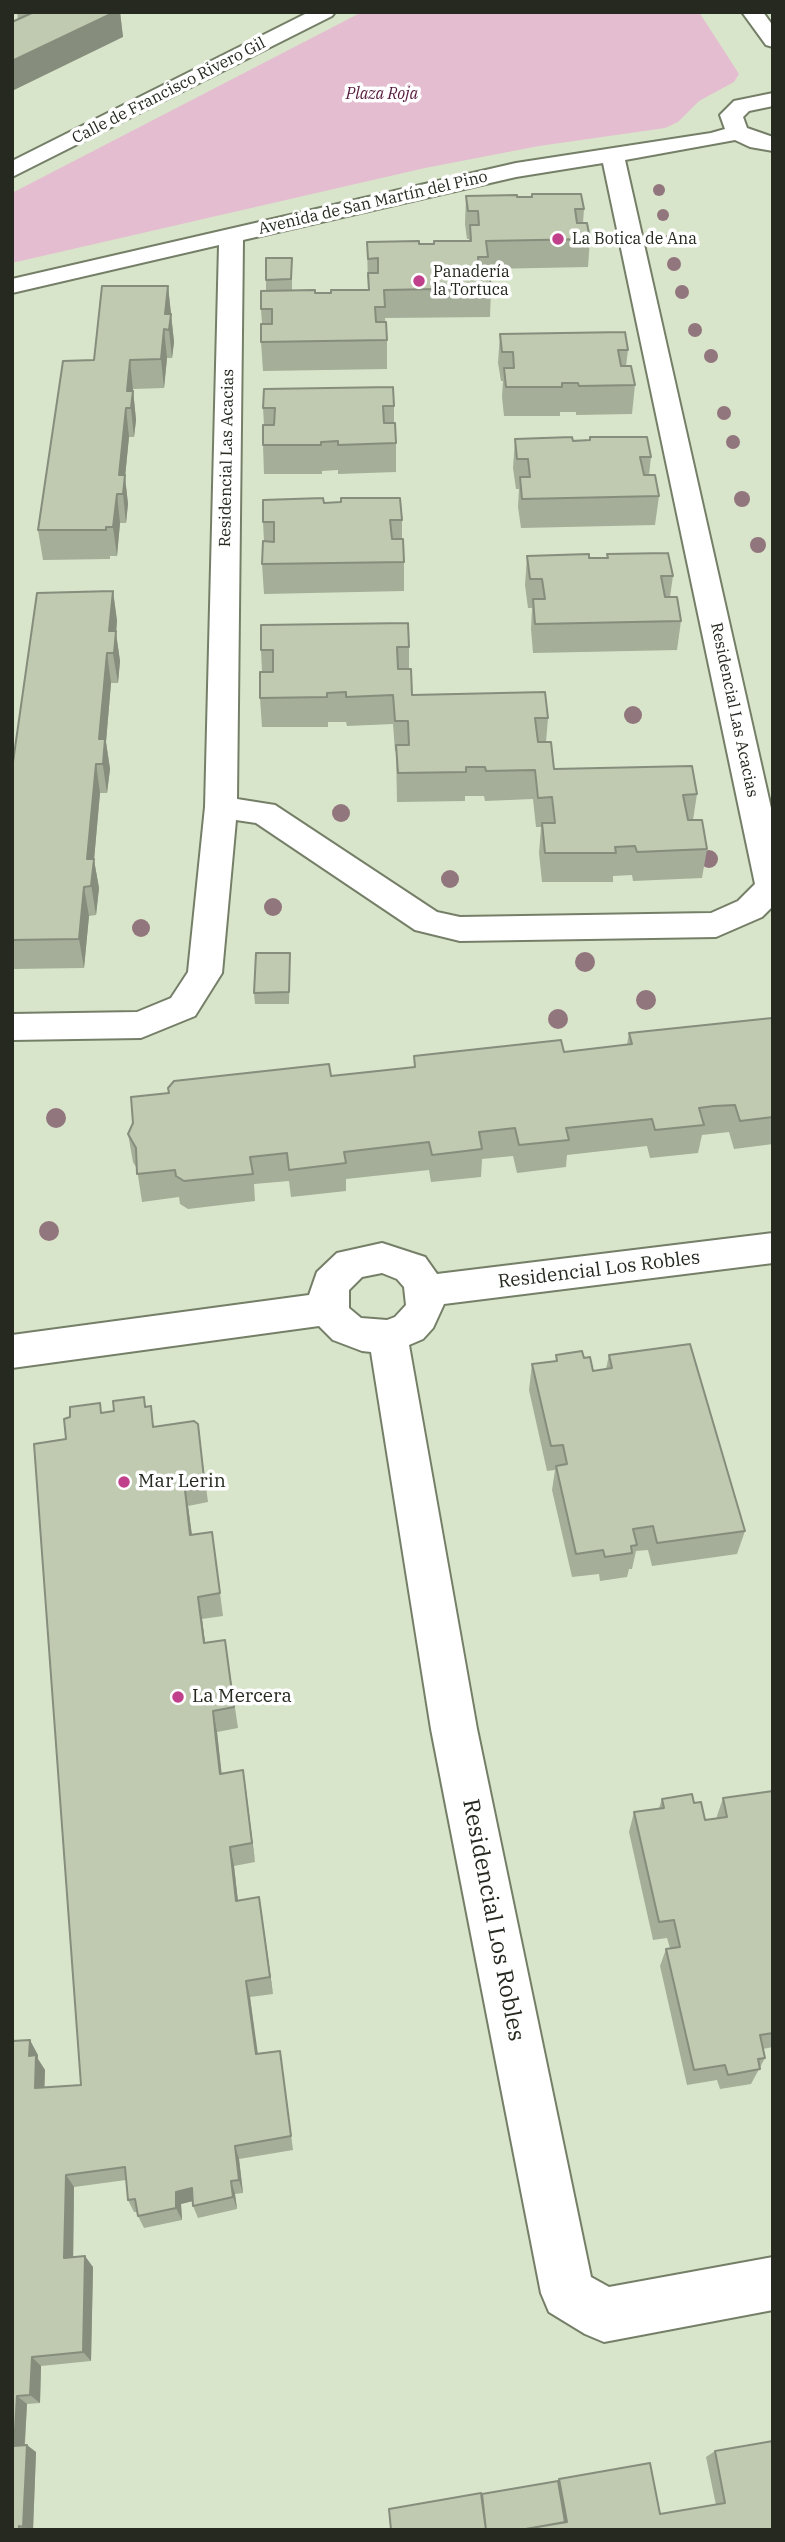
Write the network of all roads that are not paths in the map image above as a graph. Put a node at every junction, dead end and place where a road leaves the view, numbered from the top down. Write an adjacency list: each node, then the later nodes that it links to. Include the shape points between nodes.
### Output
1 (325, 12): 8 (street, Calle de Francisco Rivero Gil)
2 (752, 12): 3 (street)
3 (773, 41)
4 (773, 99): 5 (street, via 742,106 731,115)
5 (737, 132): 6 (street); 7 (street, Avenida de San Martín del Pino)
6 (773, 145)
7 (612, 153): 9 (street, Avenida de San Martín del Pino, via 516,170); 11 (street, Residencial Las Acacias, via 772,887 750,909 716,925 460,929 427,922 264,813)
8 (12, 170)
9 (231, 235): 10 (street, Avenida de San Martín del Pino); 11 (street, Residencial Las Acacias)
10 (12, 286)
11 (221, 807): 12 (street, Residencial Las Acacias, via 205,973 184,1007 141,1025)
12 (12, 1027)
13 (773, 1248): 14 (street, Residencial Los Robles)
14 (425, 1291): 15 (street, via 420,1279 404,1265 367,1259 351,1264 331,1283); 16 (street, via 419,1317 409,1328)
15 (330, 1308): 16 (street, via 347,1329); 17 (street)
16 (388, 1336): 18 (street, Residencial Los Robles, via 454,1728 568,2293 604,2315)
17 (12, 1352)
18 (773, 2283)

